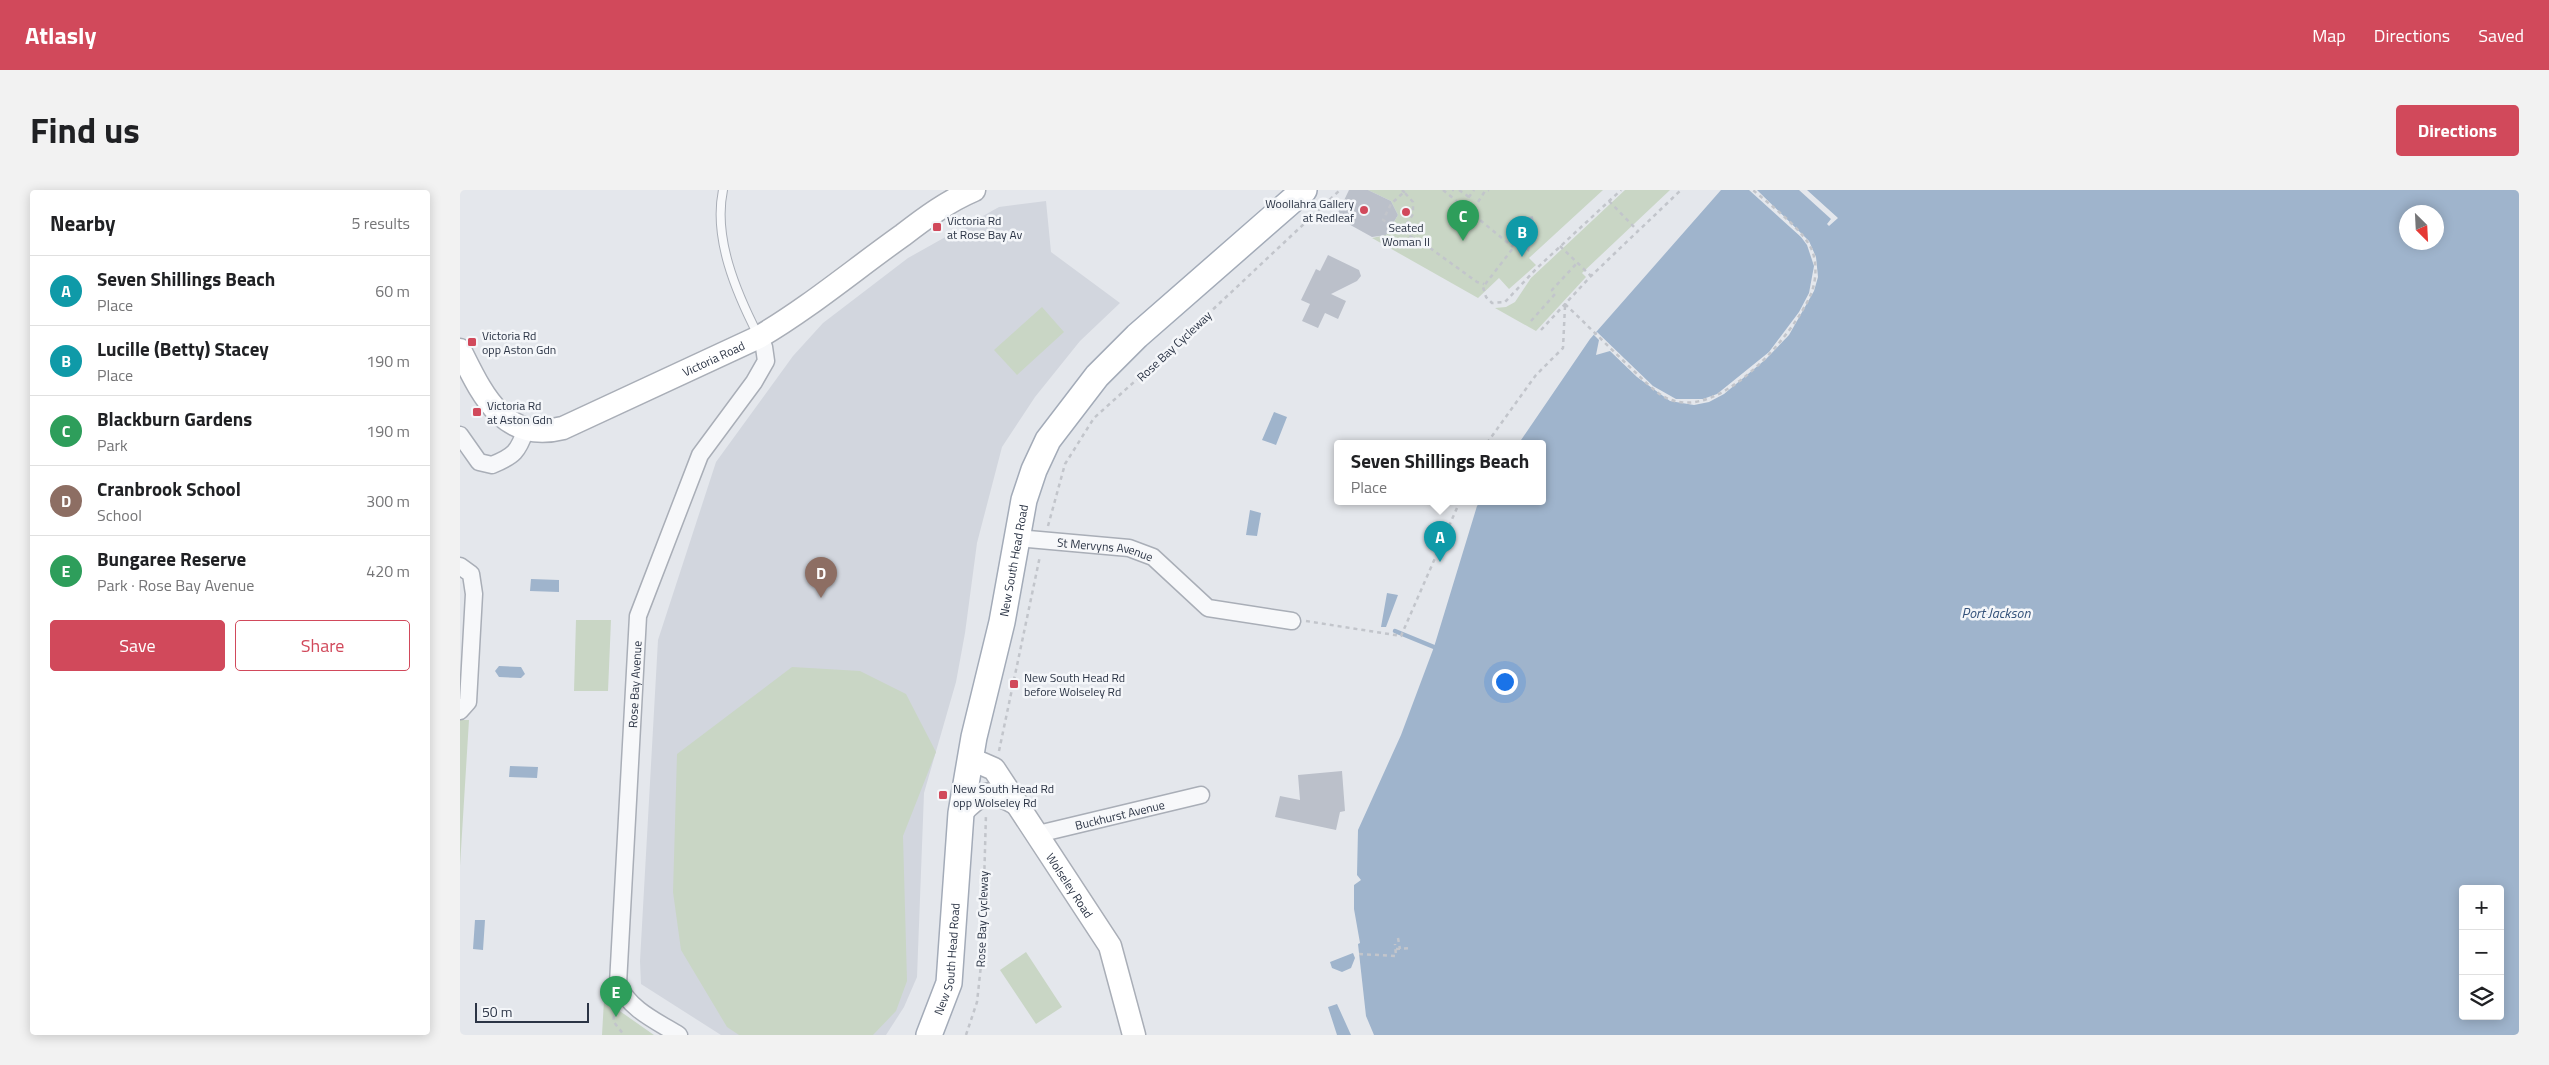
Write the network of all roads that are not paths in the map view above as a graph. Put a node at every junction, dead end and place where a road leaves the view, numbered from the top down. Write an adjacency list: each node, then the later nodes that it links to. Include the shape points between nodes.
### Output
1 (723, 190): 5 (lane, via 720,225 738,292)
2 (974, 190): 5 (street, Victoria Road, via 919,223)
3 (1304, 190): 4 (main road, New South Head Road)
4 (1287, 199): 9 (main road, New South Head Road, via 1097,376 1048,440 1024,500)
5 (759, 337): 7 (street, Victoria Road, via 563,428 550,431); 18 (street, Rose Bay Avenue, via 766,361 700,454 638,616 618,984 623,996 634,1007)
6 (460, 350): 7 (street, Victoria Road, via 490,406 503,418)
7 (526, 429): 8 (street, via 513,455 492,465 479,462)
8 (460, 435)
9 (1017, 538): 11 (street, St Mervyns Avenue, via 1129,548 1153,557 1208,608); 13 (main road, New South Head Road)
10 (460, 566): 12 (street, via 471,574 474,594 468,702)
11 (1299, 621)
12 (460, 711)
13 (971, 759): 15 (street, Wolseley Road, via 994,769); 16 (main road, New South Head Road)
14 (1201, 794): 17 (street, Buckhurst Avenue)
15 (1017, 804): 16 (street, via 990,794 974,800); 17 (street, Wolseley Road)
16 (961, 813): 19 (main road, New South Head Road, via 952,968 946,995)
17 (1038, 834): 20 (street, Wolseley Road, via 1110,946)
18 (679, 1035)
19 (929, 1035)
20 (1134, 1035)

